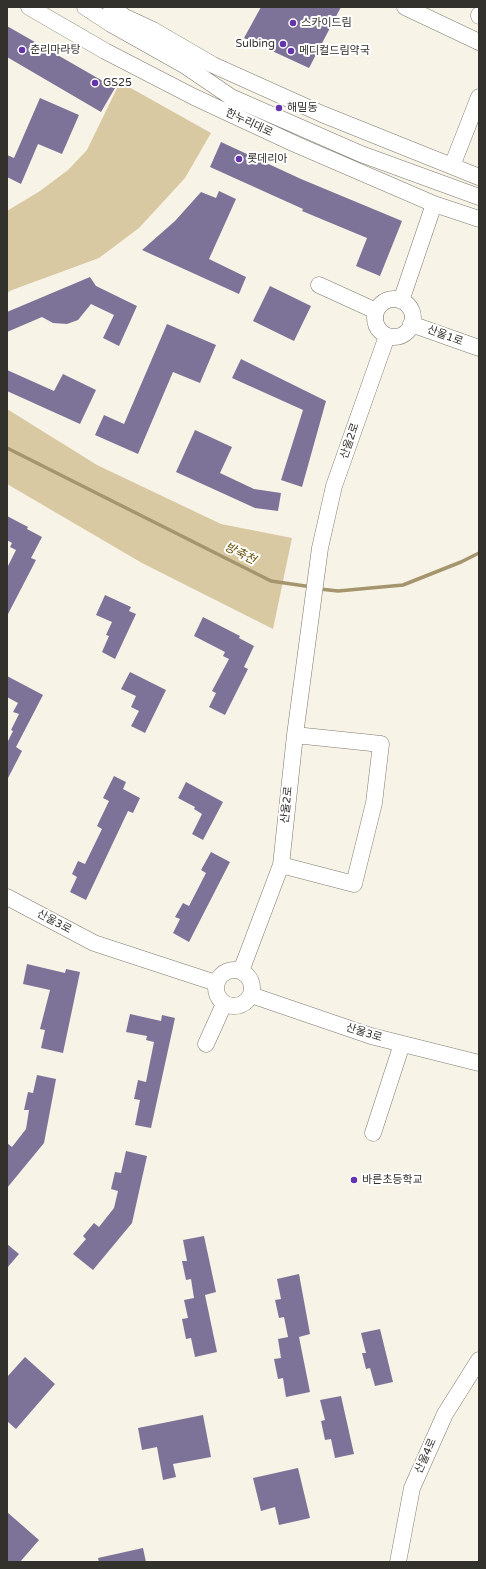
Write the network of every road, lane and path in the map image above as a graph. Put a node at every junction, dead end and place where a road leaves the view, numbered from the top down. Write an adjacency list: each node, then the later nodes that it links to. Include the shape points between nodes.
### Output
1 (29, 7): 10 (street, 한누리대로, via 105,51 194,97)
2 (85, 7): 9 (street, via 184,64 231,97 361,154)
3 (111, 7): 7 (street, via 213,65 322,114)
4 (405, 7): 5 (street)
5 (479, 42)
6 (479, 97): 7 (street)
7 (452, 166): 8 (street)
8 (479, 178)
9 (479, 198)
10 (434, 204): 11 (street, 한누리대로); 13 (street)
11 (479, 219)
12 (319, 285): 14 (street)
13 (401, 301): 14 (street, via 384,302); 15 (street, via 410,310)
14 (376, 311): 16 (street, via 378,329)
15 (411, 324): 16 (street, via 406,333 400,336); 17 (street, 산울1로)
16 (387, 336): 18 (street, 산울2로, via 334,486 320,548)
17 (479, 348)
18 (294, 735): 19 (street, 산울2로); 19 (street, via 381,744 374,803 354,884)
19 (281, 865): 21 (street, 산울2로)
20 (7, 897): 22 (street, 산울3로, via 94,943)
21 (241, 971): 22 (street, via 229,970 223,973); 23 (street, via 250,979)
22 (216, 983): 24 (street, via 217,995)
23 (251, 994): 24 (street, via 241,1006); 26 (street, 산울3로, via 371,1036)
24 (224, 1004): 25 (street)
25 (206, 1044)
26 (402, 1044): 27 (street, 산울3로); 28 (street)
27 (479, 1063)
28 (373, 1133)
29 (479, 1360): 30 (street, 산울4로, via 445,1414 412,1488)
30 (398, 1562)

